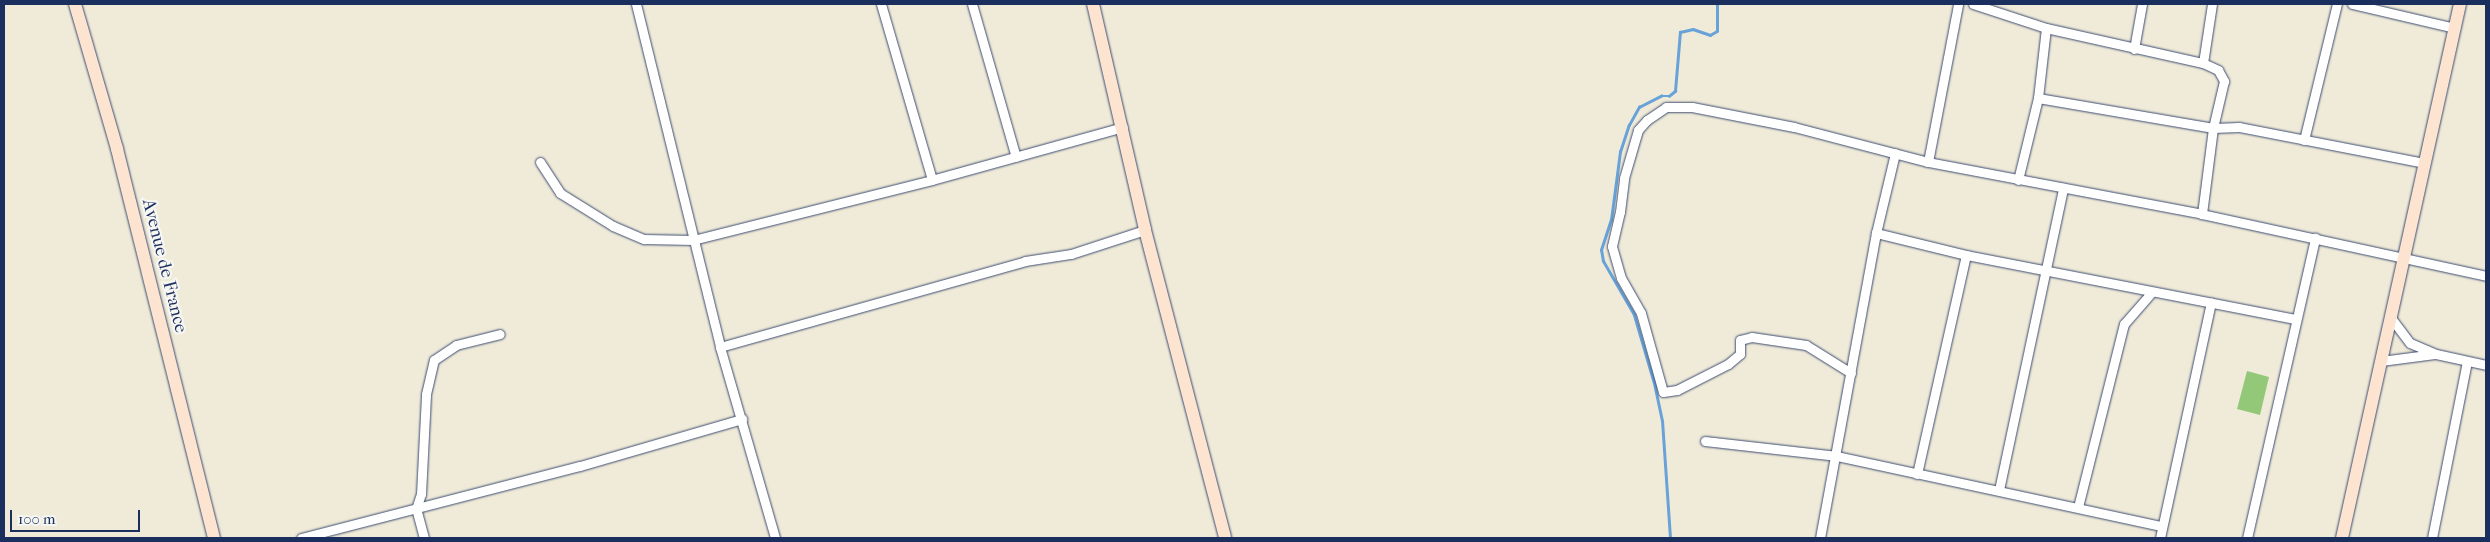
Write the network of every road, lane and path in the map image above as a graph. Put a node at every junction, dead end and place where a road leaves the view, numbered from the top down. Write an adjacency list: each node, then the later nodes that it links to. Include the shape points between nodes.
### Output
1 (75, 4): 58 (street, Avenue de France, via 117,150)
2 (636, 4): 33 (street)
3 (881, 4): 26 (street)
4 (972, 4): 22 (street)
5 (1093, 4): 18 (street)
6 (1958, 4): 24 (street)
7 (1973, 4): 13 (street)
8 (2142, 4): 15 (street)
9 (2212, 4): 16 (street)
10 (2337, 4): 20 (street)
11 (2352, 4): 14 (street)
12 (2460, 4): 14 (street)
13 (2046, 28): 15 (street); 17 (street)
14 (2455, 28): 25 (street)
15 (2134, 49): 16 (street)
16 (2203, 63): 19 (street, via 2218,70 2224,81)
17 (2038, 98): 19 (street); 27 (street)
18 (1123, 127): 22 (street); 30 (street)
19 (2213, 128): 20 (street, via 2239,128); 29 (street)
20 (2304, 140): 25 (street)
21 (1895, 153): 24 (street); 31 (street); 48 (street, via 1794,127 1673,105 1642,124 1624,178 1612,249 1621,278 1641,313 1663,392 1677,390 1728,364 1740,354 1740,340 1752,337 1806,345)
22 (1016, 157): 26 (street)
23 (540, 162): 33 (street, via 560,193 613,226 644,239)
24 (1928, 162): 27 (street)
25 (2425, 163): 35 (street)
26 (932, 180): 33 (street)
27 (2018, 180): 28 (street)
28 (2063, 188): 29 (street); 36 (street)
29 (2202, 214): 32 (street)
30 (1145, 230): 43 (street, via 1067,256 1025,261); 62 (street)
31 (1876, 233): 34 (street); 48 (street)
32 (2315, 238): 35 (street); 41 (street)
33 (693, 240): 43 (street)
34 (1966, 255): 36 (street); 52 (street)
35 (2405, 257): 37 (street); 40 (street)
36 (2044, 270): 38 (street); 53 (street)
37 (2486, 276)
38 (2152, 292): 39 (street); 54 (street, via 2124,324)
39 (2211, 302): 41 (street); 56 (street)
40 (2391, 318): 44 (street, via 2404,338); 45 (street)
41 (2296, 319): 65 (street)
42 (500, 334): 55 (street, via 456,345 434,360 426,394 422,480)
43 (720, 348): 49 (street)
44 (2436, 354): 45 (street); 46 (street)
45 (2381, 361): 66 (street)
46 (2467, 362): 47 (street); 67 (street)
47 (2486, 365)
48 (1851, 373): 51 (street)
49 (742, 419): 55 (street); 61 (street)
50 (1705, 441): 51 (street)
51 (1836, 456): 52 (street); 63 (street)
52 (1917, 474): 53 (street)
53 (1999, 490): 54 (street)
54 (2078, 507): 56 (street)
55 (416, 510): 57 (street); 60 (street)
56 (2162, 526): 64 (street)
57 (313, 537): 59 (street)
58 (214, 538)
59 (301, 538)
60 (424, 538)
61 (775, 538)
62 (1225, 538)
63 (1820, 538)
64 (2160, 538)
65 (2247, 538)
66 (2342, 538)
67 (2432, 538)

